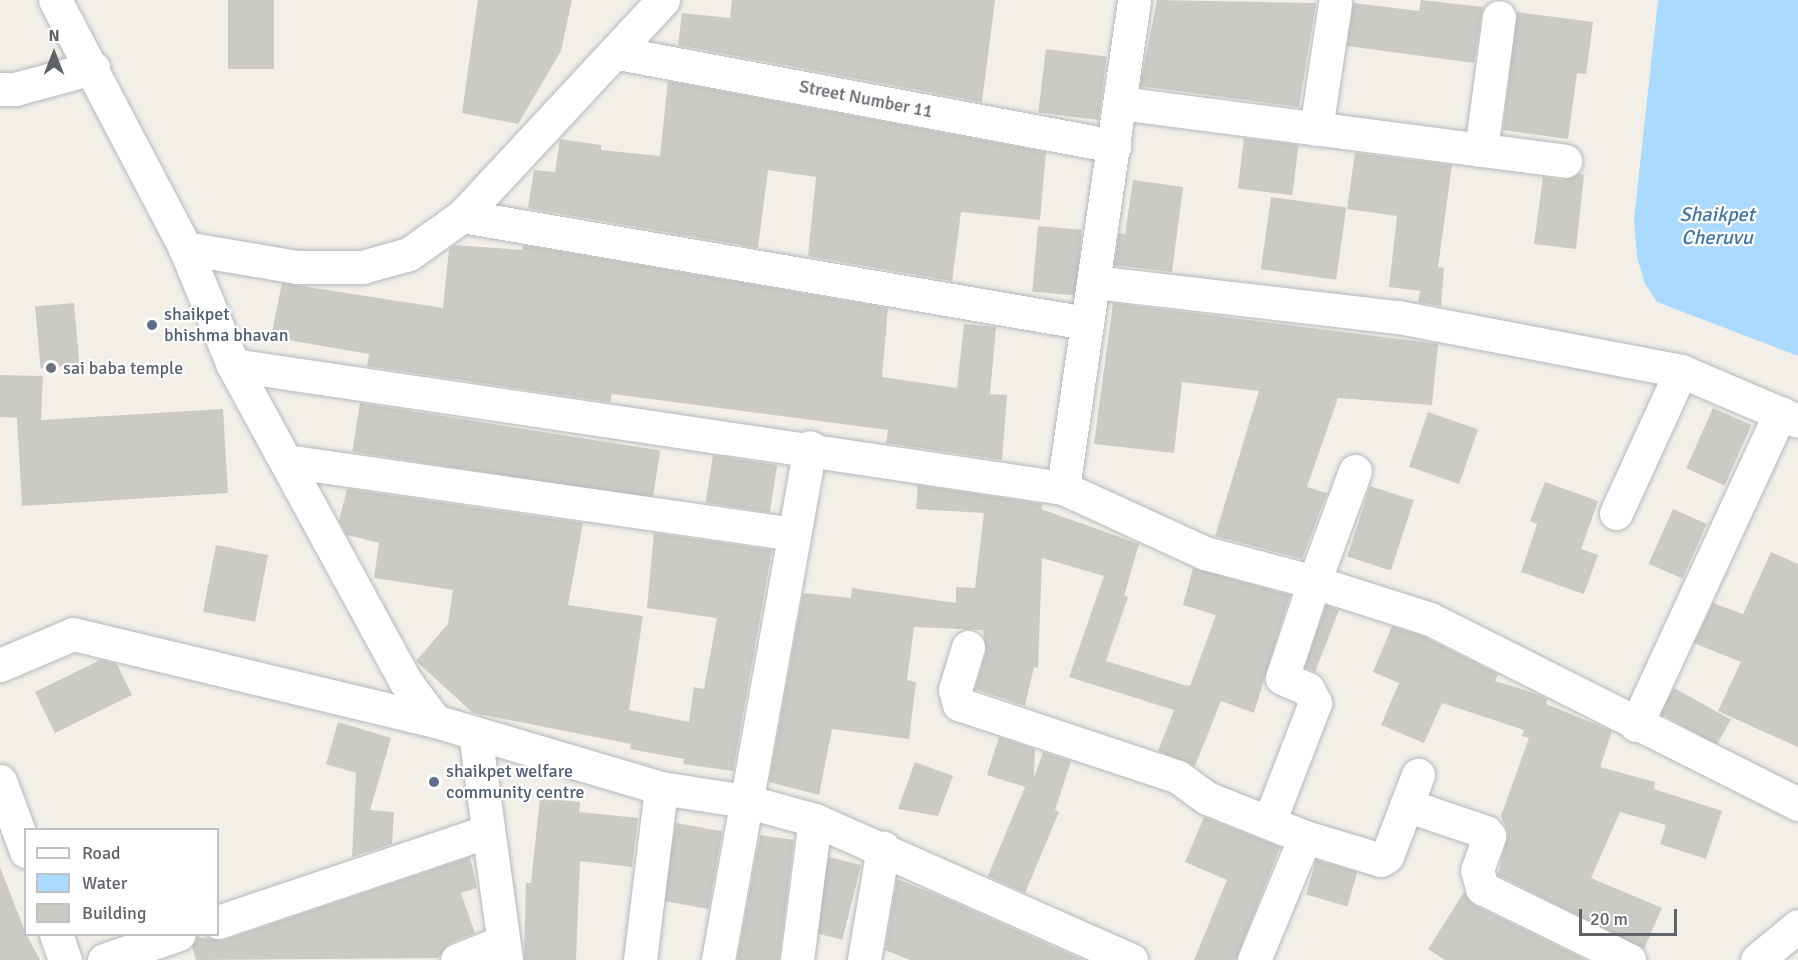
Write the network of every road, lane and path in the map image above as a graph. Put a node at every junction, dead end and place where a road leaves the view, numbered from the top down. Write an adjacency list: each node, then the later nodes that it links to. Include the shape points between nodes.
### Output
1 (55, 0): 7 (street)
2 (663, 0): 6 (street)
3 (1134, 0): 9 (street)
4 (1335, 3): 10 (street)
5 (1499, 17): 12 (street)
6 (618, 52): 11 (street, Street Number 11); 14 (street)
7 (93, 68): 8 (street, via 15,89); 15 (street)
8 (0, 88)
9 (1120, 103): 10 (street); 11 (street)
10 (1317, 129): 12 (street)
11 (1114, 146): 16 (street)
12 (1481, 150): 13 (street)
13 (1565, 161)
14 (462, 216): 15 (street, via 409,254 362,267 297,267); 17 (street)
15 (185, 248): 18 (street)
16 (1094, 282): 17 (street); 19 (street, via 1398,317)
17 (1086, 323): 24 (street)
18 (233, 365): 21 (street); 22 (street)
19 (1681, 370): 20 (street); 25 (street)
20 (1789, 417): 31 (street)
21 (810, 447): 24 (street); 26 (street)
22 (286, 461): 26 (street); 30 (street, via 405,681)
23 (1355, 471): 27 (street)
24 (1063, 488): 27 (street, via 1205,553)
25 (1616, 513)
26 (794, 534): 36 (street)
27 (1314, 582): 31 (street, via 1430,619); 40 (street, via 1282,678 1308,689 1316,703)
28 (968, 647): 40 (street, via 955,690 959,704 1178,777 1207,798)
29 (0, 664): 30 (street, via 73,634)
30 (435, 721): 32 (street)
31 (1636, 725): 37 (street)
32 (476, 733): 35 (street); 41 (street)
33 (1418, 775): 38 (street)
34 (0, 782): 43 (street)
35 (661, 788): 36 (street); 54 (street)
36 (745, 801): 39 (street); 55 (street)
37 (1798, 804)
38 (1406, 805): 42 (street, via 1385,859); 50 (street, via 1486,832 1489,836 1477,870 1478,884)
39 (815, 820): 44 (street); 56 (street)
40 (1269, 822): 42 (street)
41 (488, 831): 45 (street); 49 (street)
42 (1305, 837): 59 (street)
43 (24, 846)
44 (883, 848): 57 (street); 58 (street)
45 (219, 922)
46 (1798, 926): 60 (street)
47 (57, 936): 51 (street)
48 (173, 936): 52 (street)
49 (504, 951): 53 (street)
50 (1622, 958)
51 (65, 960)
52 (104, 960)
53 (457, 960)
54 (640, 960)
55 (718, 960)
56 (797, 960)
57 (864, 960)
58 (1131, 960)
59 (1254, 960)
60 (1757, 960)

